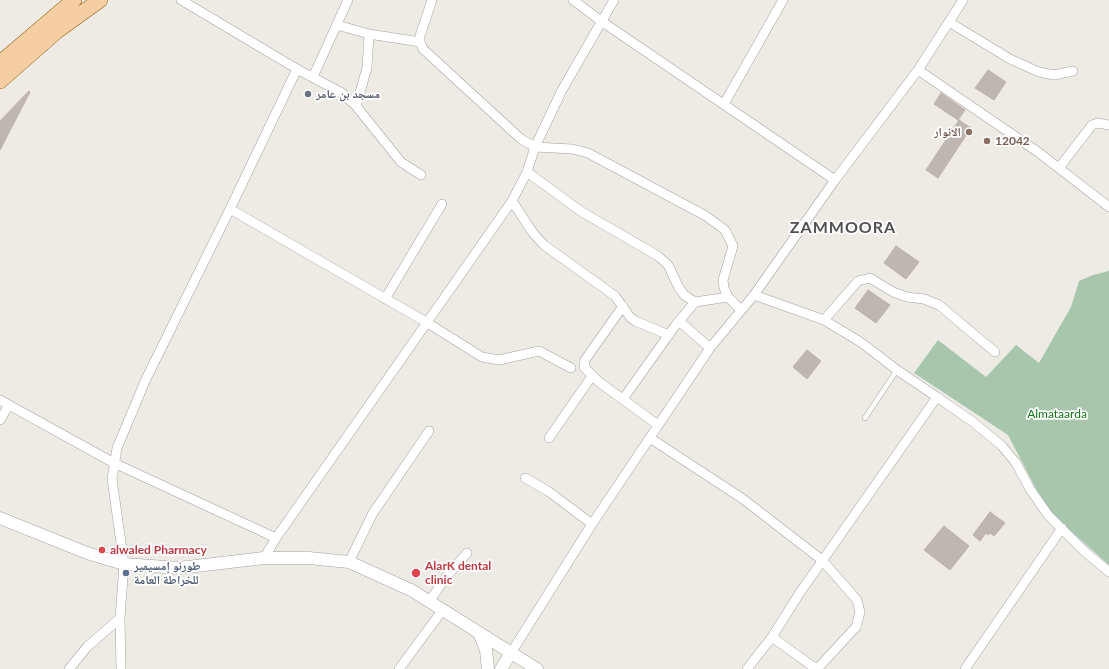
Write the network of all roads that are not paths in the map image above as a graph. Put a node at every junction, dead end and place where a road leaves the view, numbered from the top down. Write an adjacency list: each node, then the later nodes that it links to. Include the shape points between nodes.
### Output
1 (74, 0): 15 (main road)
2 (100, 0): 20 (main road, via 57,31)
3 (181, 0): 16 (street)
4 (348, 0): 12 (street)
5 (432, 0): 14 (street)
6 (573, 0): 10 (street)
7 (614, 0): 10 (street)
8 (783, 0): 21 (street)
9 (963, 0): 11 (street)
10 (600, 21): 21 (street); 24 (street)
11 (949, 22): 17 (street); 18 (street, via 1010,59 1039,72 1054,75)
12 (337, 25): 13 (street); 19 (street)
13 (369, 34): 14 (street); 22 (street, via 367,68)
14 (420, 42): 24 (street, via 423,49 518,137)
15 (0, 63)
16 (297, 69): 19 (street); 32 (street)
17 (918, 70): 25 (street); 28 (street)
18 (1073, 71)
19 (314, 77): 22 (street, via 342,93)
20 (0, 81)
21 (724, 104): 28 (street)
22 (356, 106): 27 (street, via 401,162)
23 (1109, 125): 25 (street, via 1092,125)
24 (535, 146): 26 (street); 34 (street, via 588,153 706,216 725,230 733,246 723,280)
25 (1059, 168): 31 (street)
26 (527, 172): 29 (street); 36 (street, via 582,212 658,256 668,265 684,295)
27 (421, 175)
28 (835, 180): 33 (street)
29 (512, 201): 37 (street, via 533,234 544,245 606,288); 41 (street)
30 (442, 204): 35 (street)
31 (1109, 207)
32 (230, 210): 35 (street); 58 (street, via 146,379 117,448)
33 (754, 295): 38 (street); 39 (street)
34 (728, 296): 36 (street); 38 (street)
35 (385, 298): 41 (street)
36 (695, 302): 40 (street)
37 (623, 306): 42 (street, via 635,321); 47 (street, via 586,360 584,367)
38 (741, 310): 43 (street)
39 (824, 320): 44 (street, via 858,281 870,278 893,292 939,305); 46 (street, via 862,343)
40 (680, 321): 42 (street); 43 (street)
41 (426, 322): 45 (street, via 482,357 499,360 539,351); 63 (street)
42 (669, 335): 49 (street)
43 (710, 348): 54 (street)
44 (995, 352)
45 (571, 368)
46 (896, 370): 48 (street); 52 (lane)
47 (592, 376): 49 (street); 56 (street)
48 (937, 397): 62 (street, via 1002,446 1016,463 1048,515); 66 (street)
49 (623, 399): 54 (street)
50 (0, 400): 51 (street)
51 (8, 405): 53 (street); 58 (street)
52 (865, 418)
53 (0, 420)
54 (658, 425): 57 (street)
55 (429, 431): 67 (street, via 373,513)
56 (549, 438)
57 (650, 438): 61 (street); 66 (street, via 742,499)
58 (114, 463): 63 (street); 68 (street, via 113,495)
59 (525, 478): 61 (street, via 548,490)
60 (0, 518): 68 (street, via 87,553)
61 (592, 524): 75 (street)
62 (1062, 528): 69 (street); 84 (street)
63 (276, 538): 65 (street)
64 (467, 553): 70 (street)
65 (264, 558): 67 (street, via 309,558); 68 (street, via 179,568)
66 (822, 560): 74 (street); 83 (street, via 857,600 860,612 856,627)
67 (349, 562): 70 (street)
68 (124, 564): 72 (street)
69 (1109, 572)
70 (429, 602): 71 (street)
71 (442, 610): 73 (street); 78 (street)
72 (120, 618): 76 (street, via 87,647); 77 (street)
73 (479, 633): 75 (street); 79 (street, via 486,650)
74 (772, 637): 82 (street); 83 (street)
75 (511, 653): 80 (street); 81 (street)
76 (69, 669)
77 (121, 669)
78 (399, 669)
79 (488, 669)
80 (501, 669)
81 (537, 669)
82 (747, 669)
83 (817, 669)
84 (965, 669)

